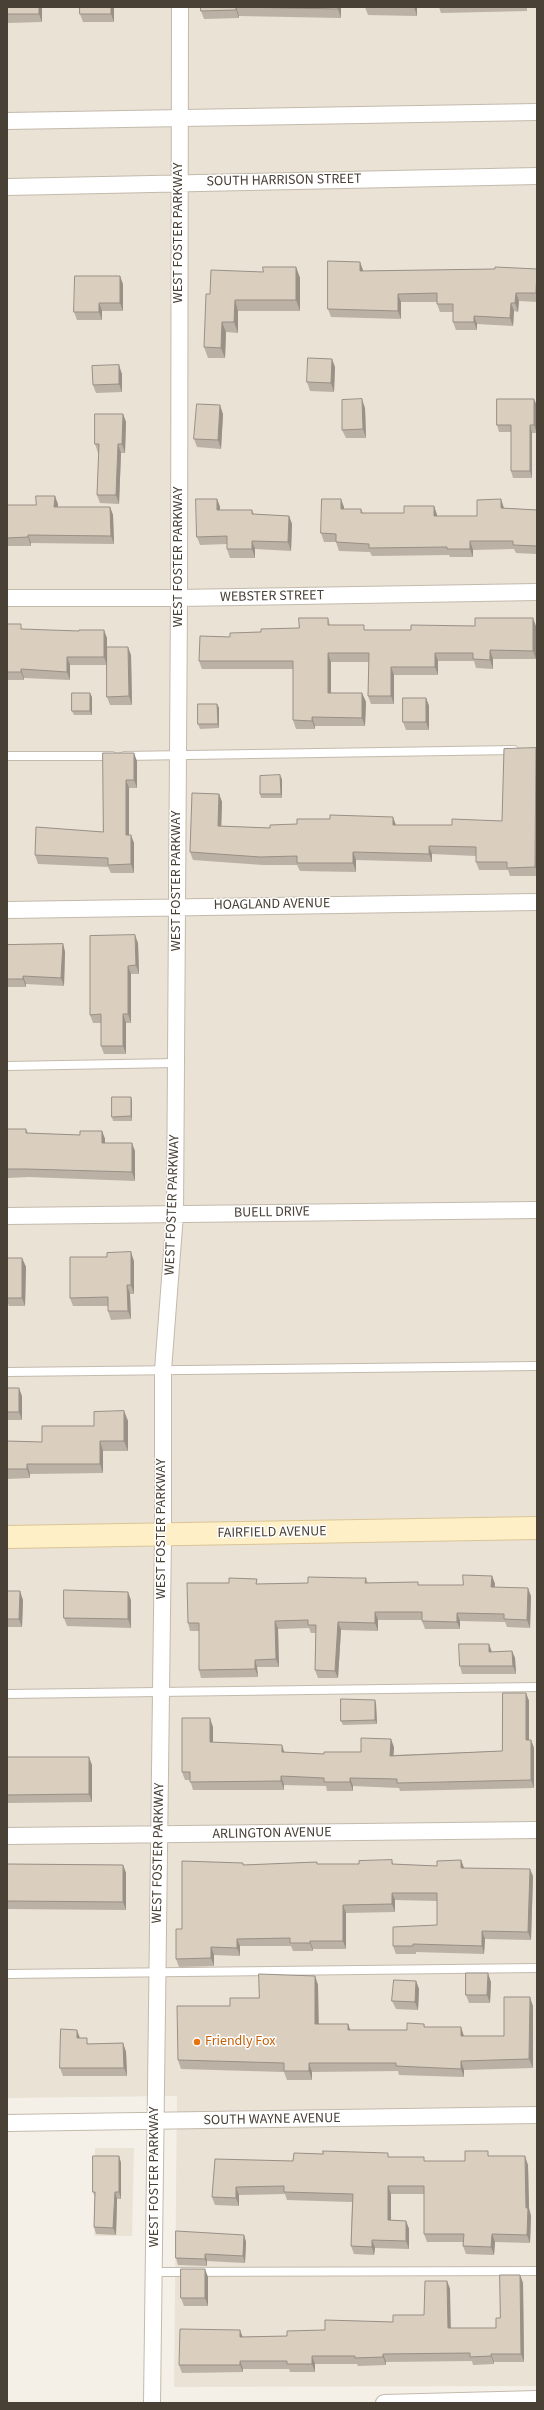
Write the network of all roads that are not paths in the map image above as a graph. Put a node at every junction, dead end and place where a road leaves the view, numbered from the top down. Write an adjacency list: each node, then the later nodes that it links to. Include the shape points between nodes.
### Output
1 (180, 7): 3 (street, WEST FOSTER PARKWAY)
2 (537, 112): 3 (street)
3 (179, 119): 4 (street); 6 (street, WEST FOSTER PARKWAY)
4 (7, 121)
5 (537, 176): 6 (street, SOUTH HARRISON STREET)
6 (179, 183): 7 (street, SOUTH HARRISON STREET); 10 (street, WEST FOSTER PARKWAY)
7 (7, 187)
8 (537, 592): 10 (street, WEBSTER STREET)
9 (7, 598): 10 (street, WEBSTER STREET)
10 (179, 598): 13 (street, WEST FOSTER PARKWAY)
11 (521, 750): 13 (lane)
12 (7, 756): 13 (lane)
13 (178, 756): 15 (street, WEST FOSTER PARKWAY)
14 (537, 902): 15 (street, HOAGLAND AVENUE)
15 (177, 907): 16 (street, HOAGLAND AVENUE); 17 (street, WEST FOSTER PARKWAY)
16 (7, 910)
17 (176, 1063): 18 (lane); 20 (street, WEST FOSTER PARKWAY)
18 (7, 1066)
19 (537, 1210): 20 (street, BUELL DRIVE)
20 (175, 1214): 21 (street, BUELL DRIVE); 23 (street, WEST FOSTER PARKWAY)
21 (7, 1216)
22 (537, 1366): 23 (lane)
23 (162, 1370): 24 (lane); 26 (street, WEST FOSTER PARKWAY)
24 (7, 1372)
25 (537, 1528): 26 (main road, FAIRFIELD AVENUE)
26 (163, 1535): 27 (main road, FAIRFIELD AVENUE); 29 (street, WEST FOSTER PARKWAY)
27 (7, 1536)
28 (537, 1687): 29 (lane)
29 (161, 1692): 30 (lane); 32 (street, WEST FOSTER PARKWAY)
30 (7, 1694)
31 (537, 1830): 32 (street, ARLINGTON AVENUE)
32 (159, 1835): 33 (street, ARLINGTON AVENUE); 35 (street, WEST FOSTER PARKWAY)
33 (7, 1836)
34 (537, 1968): 35 (lane)
35 (157, 1973): 36 (lane); 38 (street, WEST FOSTER PARKWAY)
36 (7, 1974)
37 (537, 2115): 38 (street, SOUTH WAYNE AVENUE)
38 (155, 2122): 39 (street, SOUTH WAYNE AVENUE); 41 (street, WEST FOSTER PARKWAY)
39 (7, 2123)
40 (537, 2271): 41 (lane)
41 (154, 2272): 43 (street, WEST FOSTER PARKWAY)
42 (537, 2399): 44 (street)
43 (152, 2403)
44 (384, 2403)

